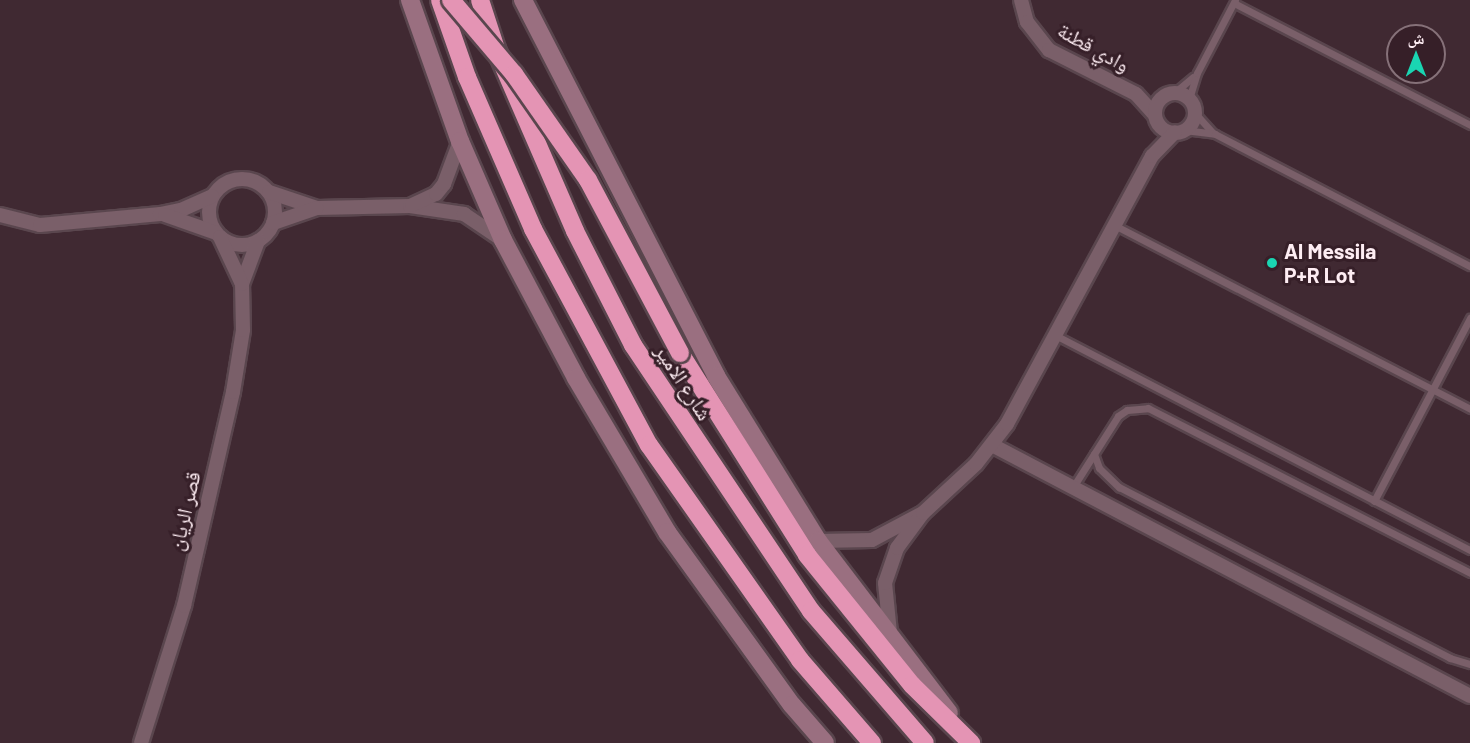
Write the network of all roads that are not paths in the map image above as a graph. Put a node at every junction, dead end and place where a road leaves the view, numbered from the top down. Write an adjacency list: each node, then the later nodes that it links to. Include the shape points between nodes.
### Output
1 (410, 0): 17 (main road)
2 (440, 0): 49 (highway, via 467,77 532,229 649,445 800,660)
3 (452, 0): 51 (highway, bridge, via 514,74 588,180 680,353 807,555 912,685)
4 (480, 0): 50 (highway, شارع الامير, via 496,49 575,231 633,345 811,611)
5 (1021, 0): 9 (street, وادي قطنة, via 1027,22 1049,50)
6 (1234, 1): 8 (lane); 14 (lane)
7 (525, 2): 41 (main road, شارع الامير, via 716,376)
8 (1197, 73): 10 (lane); 11 (lane)
9 (1136, 94): 10 (street, وادي قطنة); 13 (street, وادي قطنة)
10 (1169, 95): 11 (street, وادي قطنة); 13 (street)
11 (1189, 99): 12 (street)
12 (1194, 112): 15 (street); 16 (lane)
13 (1157, 118): 15 (street, وادي قطنة); 18 (street)
14 (1470, 125)
15 (1180, 131): 16 (lane); 18 (street)
16 (1215, 134): 30 (lane)
17 (460, 141): 21 (street, via 444,184 436,194); 28 (main road)
18 (1152, 156): 26 (street)
19 (269, 192): 20 (street, via 261,184 239,178 219,187); 22 (street); 25 (street, via 274,202)
20 (212, 196): 23 (street, via 181,210); 27 (street, via 208,215)
21 (410, 206): 22 (street); 28 (street, via 464,214)
22 (316, 208): 25 (street)
23 (160, 214): 24 (street, via 40,225); 27 (street)
24 (0, 215)
25 (273, 223): 29 (street)
26 (1116, 226): 33 (street); 34 (lane)
27 (218, 235): 29 (street, via 238,244); 31 (street, قصر الريان)
28 (503, 240): 48 (main road, via 576,378 667,532 792,705)
29 (258, 241): 31 (street, قصر الريان)
30 (1470, 266)
31 (242, 284): 47 (street, قصر الريان, via 243,330 233,392 184,606)
32 (1470, 318): 34 (lane)
33 (1057, 336): 36 (street); 39 (lane)
34 (1432, 389): 35 (lane); 39 (lane)
35 (1470, 409)
36 (992, 445): 38 (street); 40 (street)
37 (1094, 454): 38 (lane); 43 (lane, via 1118,416 1127,410 1148,408); 45 (lane, via 1099,468 1119,487 1450,658)
38 (1072, 487): 46 (street)
39 (1374, 501): 42 (lane)
40 (923, 513): 41 (street, via 872,540); 44 (street, via 897,548 885,583 884,602)
41 (818, 541): 44 (main road, شارع الامير)
42 (1470, 550)
43 (1470, 573)
44 (892, 638): 51 (main road, شارع الامير)
45 (1470, 664)
46 (1470, 694)
47 (141, 743)
48 (825, 743)
49 (872, 743)
50 (925, 743)
51 (972, 743)

